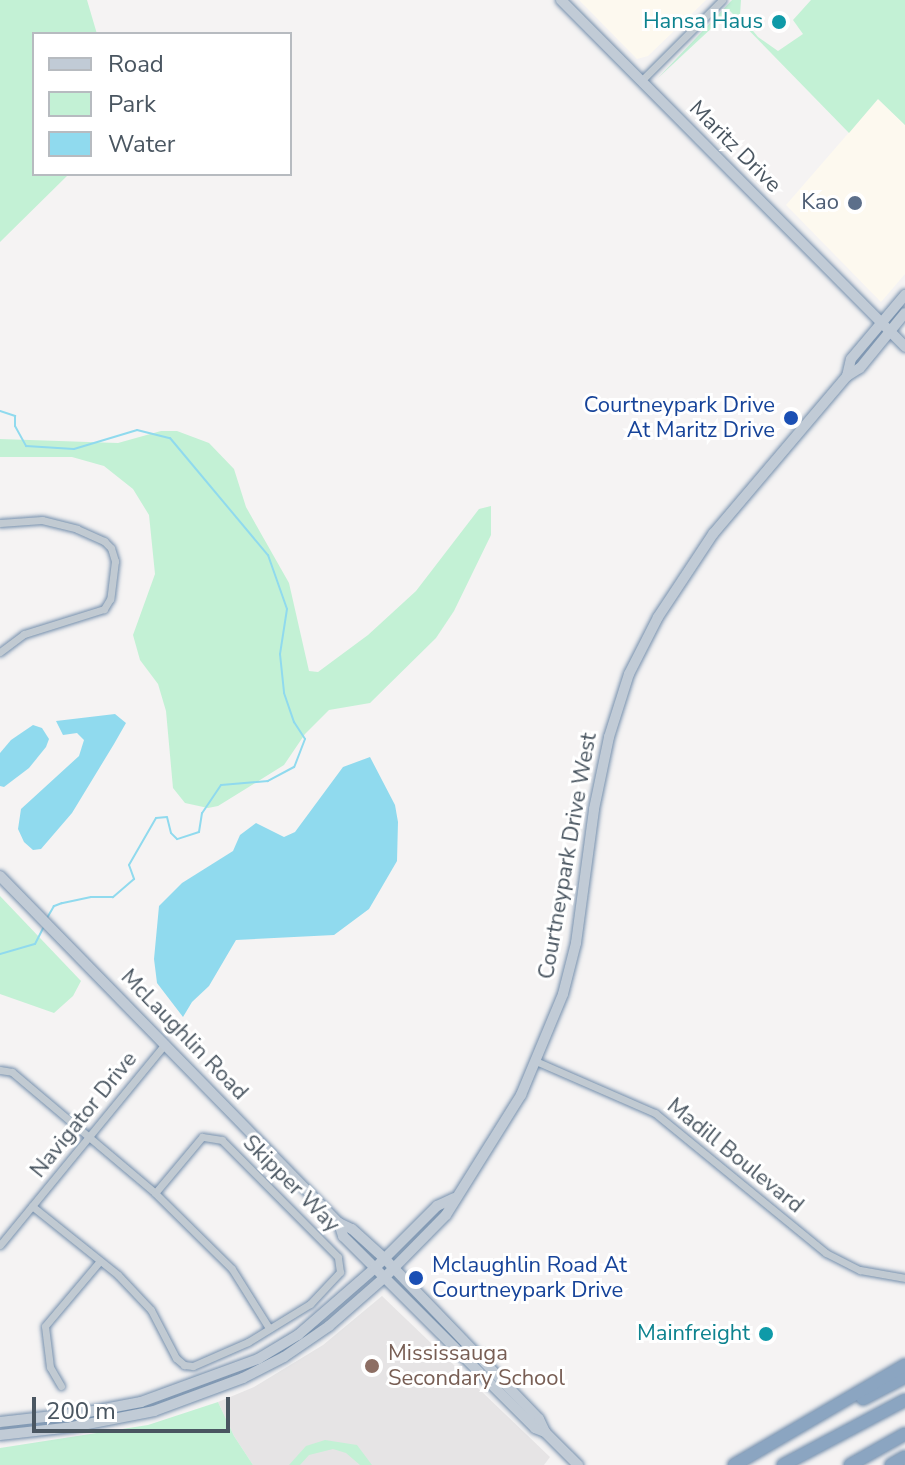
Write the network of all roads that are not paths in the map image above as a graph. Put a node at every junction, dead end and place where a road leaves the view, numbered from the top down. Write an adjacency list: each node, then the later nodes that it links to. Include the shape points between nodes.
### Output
1 (561, 0): 3 (main road, Maritz Drive)
2 (722, 0): 3 (street)
3 (641, 81): 6 (main road, Maritz Drive)
4 (905, 295): 6 (main road, Courtneypark Drive West)
5 (905, 313): 7 (main road, Courtneypark Drive West)
6 (880, 322): 7 (main road, Maritz Drive); 9 (main road, Courtneypark Drive West, via 851,359)
7 (890, 332): 8 (main road, Maritz Drive); 9 (main road, Courtneypark Drive West)
8 (905, 347)
9 (847, 376): 14 (main road, Courtneypark Drive West, via 713,534 658,617 629,674 594,809 576,943)
10 (0, 523): 11 (street, via 42,520 77,529 104,541 115,561 104,609 24,634)
11 (0, 651)
12 (0, 876): 13 (main road, McLaughlin Road)
13 (165, 1044): 16 (street, Navigator Drive); 20 (main road, McLaughlin Road)
14 (538, 1062): 18 (main road, Courtneypark Drive West, via 487,1153); 27 (street, Madill Boulevard, via 663,1118 826,1253 860,1270)
15 (0, 1070): 16 (street, via 12,1072)
16 (88, 1137): 17 (street); 19 (street, Navigator Drive)
17 (155, 1193): 28 (street, via 232,1269); 28 (street, Skipper Way, via 202,1137 222,1140 338,1257 340,1272 310,1304)
18 (454, 1198): 22 (main road, Courtneypark Drive West, via 437,1206); 25 (main road, Courtneypark Drive West, via 446,1215)
19 (32, 1206): 21 (street, Navigator Drive); 23 (street, Skipper Way)
20 (339, 1223): 22 (main road, McLaughlin Road); 24 (main road, McLaughlin Road, via 343,1236)
21 (0, 1245)
22 (385, 1259): 24 (main road, Courtneypark Drive West); 25 (main road, McLaughlin Road)
23 (100, 1261): 28 (street, Skipper Way, via 151,1310 184,1365 193,1366); 32 (street, via 45,1326 50,1367)
24 (375, 1268): 26 (main road, McLaughlin Road); 31 (main road, Courtneypark Drive West, via 298,1335)
25 (393, 1268): 26 (main road, Courtneypark Drive West); 36 (main road, McLaughlin Road, via 539,1419)
26 (385, 1277): 33 (main road, Courtneypark Drive West, via 284,1357); 36 (main road, McLaughlin Road, via 535,1428)
27 (905, 1278)
28 (269, 1328)
29 (905, 1365): 39 (highway)
30 (905, 1377): 39 (highway)
31 (202, 1382): 33 (main road); 35 (main road, Courtneypark Drive West, via 108,1409)
32 (61, 1386)
33 (207, 1394): 38 (main road, Courtneypark Drive West, via 107,1422)
34 (905, 1400): 43 (highway)
35 (0, 1422)
36 (545, 1432): 41 (main road, McLaughlin Road)
37 (905, 1434): 44 (highway)
38 (0, 1435)
39 (767, 1447): 42 (highway)
40 (905, 1457): 45 (highway)
41 (578, 1465)
42 (734, 1465)
43 (783, 1465)
44 (850, 1465)
45 (891, 1465)

